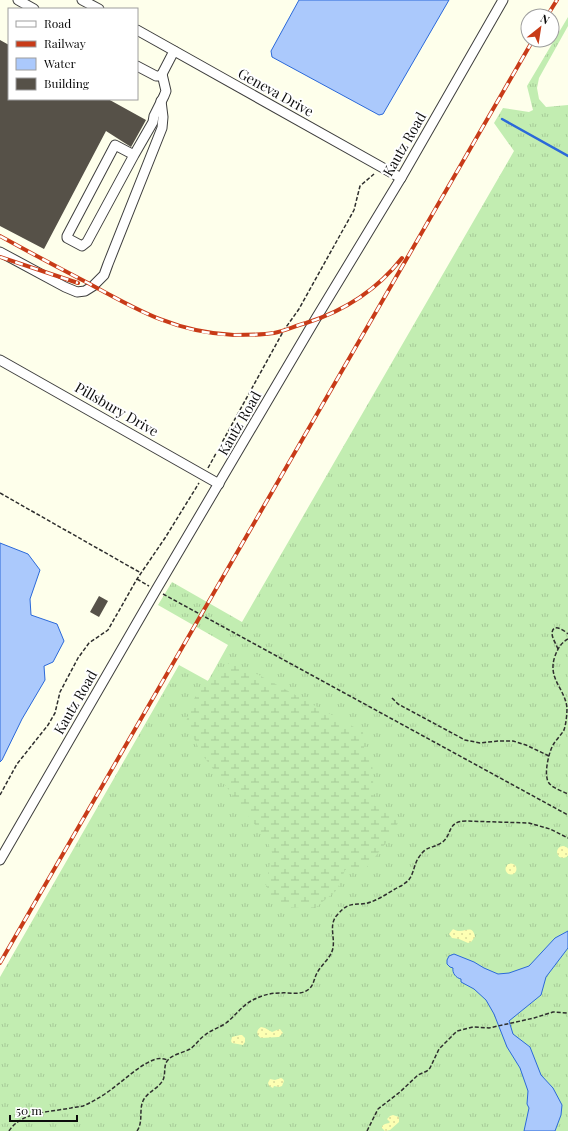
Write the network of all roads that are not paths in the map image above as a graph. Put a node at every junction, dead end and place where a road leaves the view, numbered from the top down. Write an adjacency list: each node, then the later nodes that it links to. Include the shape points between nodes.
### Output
1 (18, 0): 4 (street)
2 (82, 0): 5 (street)
3 (503, 0): 12 (street, Kautz Road)
4 (32, 8)
5 (96, 8)
6 (138, 31): 7 (street, Geneva Drive)
7 (174, 51): 9 (street); 12 (street, Geneva Drive)
8 (138, 67): 9 (street, via 156,76)
9 (162, 74): 10 (street, via 166,91)
10 (161, 101): 11 (street, via 153,122); 13 (street, via 162,128 104,275 96,284 86,291 77,292)
11 (134, 155): 11 (street, via 115,145 67,238 82,246 87,242)
12 (400, 178): 15 (street, Kautz Road)
13 (0, 252)
14 (0, 360): 15 (street, Pillsbury Drive)
15 (219, 484): 16 (street, Kautz Road)
16 (0, 860)

